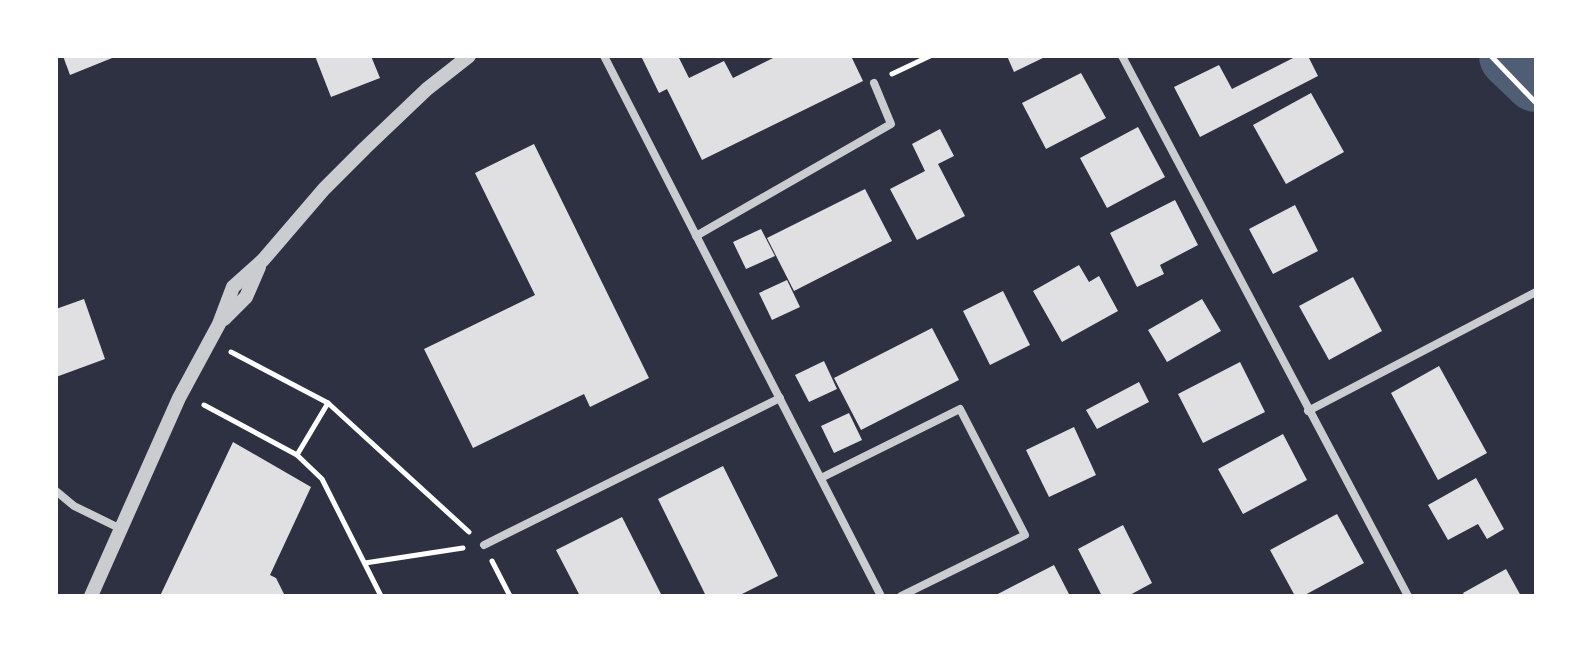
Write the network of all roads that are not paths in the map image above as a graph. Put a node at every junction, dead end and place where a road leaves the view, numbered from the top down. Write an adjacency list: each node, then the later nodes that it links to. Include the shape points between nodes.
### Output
1 (469, 56): 11 (street, via 334,178 233,287)
2 (604, 56): 5 (street)
3 (1122, 56): 8 (street)
4 (874, 83): 5 (street, via 891,124)
5 (696, 236): 7 (street)
6 (1536, 292): 8 (street)
7 (780, 398): 9 (street); 12 (street)
8 (1308, 411): 16 (street)
9 (821, 478): 14 (street); 15 (street, via 960,409 1025,535)
10 (56, 491): 11 (street)
11 (121, 529): 13 (street)
12 (484, 545)
13 (91, 596)
14 (881, 596)
15 (901, 596)
16 (1408, 596)

